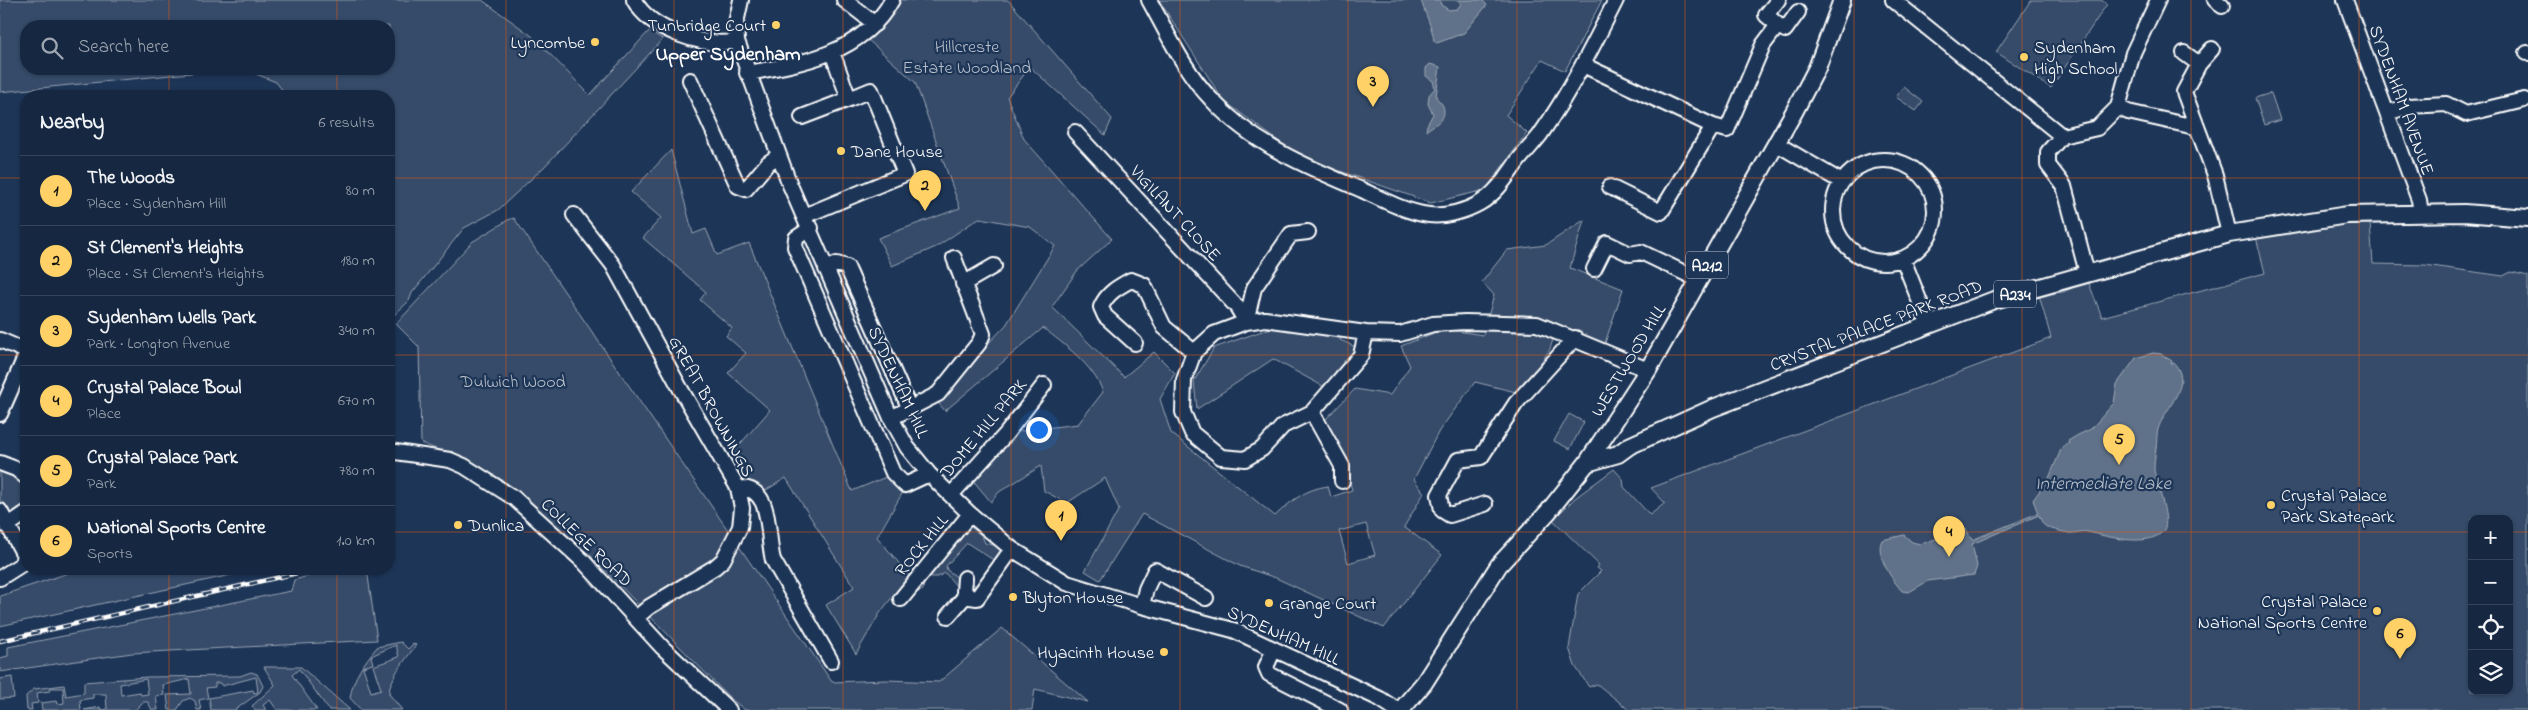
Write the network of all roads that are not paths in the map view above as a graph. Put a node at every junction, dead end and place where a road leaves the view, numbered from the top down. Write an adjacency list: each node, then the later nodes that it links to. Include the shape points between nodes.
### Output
1 (634, 0): 15 (street, via 646,16 665,29 702,40)
2 (741, 0): 15 (street, SYDENHAM HILL)
3 (844, 0): 13 (street)
4 (892, 0): 13 (street)
5 (1149, 0): 20 (street, via 1188,71 1211,100 1237,123 1303,166 1385,201 1431,216 1466,210 1492,193 1539,136)
6 (1616, 0): 20 (street)
7 (1778, 0): 14 (street, via 1762,20)
8 (1842, 0): 32 (main road, WESTWOOD HILL / A212, via 1817,68)
9 (1893, 0): 31 (street)
10 (2158, 0): 25 (street, via 2132,53)
11 (2344, 0): 26 (street, SYDENHAM AVENUE)
12 (1798, 12): 14 (street, via 1784,30)
13 (875, 24): 17 (street, via 861,37)
14 (1778, 25): 28 (street, via 1763,45 1727,130)
15 (736, 41): 21 (street, SYDENHAM HILL)
16 (2212, 49): 19 (street)
17 (832, 52): 21 (street); 23 (street)
18 (2184, 53): 19 (street)
19 (2199, 64): 29 (street, via 2184,92)
20 (1583, 66): 28 (street)
21 (747, 74): 33 (street, SYDENHAM HILL)
22 (690, 80): 33 (street, via 738,186 746,189)
23 (849, 98): 27 (street); 39 (street, via 871,90 905,174)
24 (2524, 100): 26 (street, via 2466,114 2446,104 2409,106)
25 (2118, 107): 29 (street); 31 (street, via 2097,128)
26 (2387, 113): 36 (street, SYDENHAM AVENUE, via 2419,200)
27 (802, 117)
28 (1713, 126): 35 (street, via 1661,212)
29 (2195, 126): 41 (street, via 2215,175)
30 (1075, 132): 50 (street, VIGILANT CLOSE, via 1237,307)
31 (2062, 136): 47 (street, via 2048,152 2048,165 2064,186)
32 (1777, 144): 34 (street); 48 (main road, WESTWOOD HILL / A212)
33 (778, 156): 39 (street, SYDENHAM HILL)
34 (1842, 182): 43 (street, via 1833,210 1835,225 1847,247 1874,261); 43 (street, via 1853,170 1882,160 1907,165 1926,182 1934,202 1933,227 1923,245)
35 (1610, 187)
36 (2421, 214): 38 (main road, CRYSTAL PALACE PARK ROAD / A234, via 2464,213); 41 (main road, CRYSTAL PALACE PARK ROAD / A234, via 2347,215)
37 (574, 215): 74 (street, GREAT BROWNINGS, via 613,265)
38 (2528, 218)
39 (808, 222): 45 (street, SYDENHAM HILL); 71 (street, via 796,238 795,246 893,472 905,485)
40 (1308, 232): 50 (street, via 1291,234 1254,288)
41 (2229, 234): 47 (main road, CRYSTAL PALACE PARK ROAD / A234)
42 (954, 258): 49 (street)
43 (1902, 259): 51 (street)
44 (994, 266): 49 (street)
45 (826, 269): 61 (street, via 837,264 847,267); 64 (street, SYDENHAM HILL)
46 (1594, 269): 48 (street, via 1607,243 1630,254 1641,252)
47 (2087, 272): 51 (main road, CRYSTAL PALACE PARK ROAD / A234, via 1994,300)
48 (1699, 280): 59 (main road, WESTWOOD HILL / A212)
49 (963, 284): 61 (street, via 983,334 938,394)
50 (1246, 322): 52 (street, via 1265,319); 57 (street, via 1214,334)
51 (1929, 325): 66 (main road, CRYSTAL PALACE PARK ROAD / A234, via 1714,408)
52 (1366, 333): 53 (street, via 1400,334 1433,324 1465,322 1537,324); 62 (street, via 1361,355)
53 (1575, 338): 59 (street); 76 (street, via 1516,403 1481,457 1458,460 1439,495 1442,510 1450,514)
54 (0, 340): 56 (street)
55 (1135, 343): 57 (street, via 1105,316 1101,307 1115,288 1131,280 1144,286 1164,327)
56 (20, 350)
57 (1194, 352): 62 (street, via 1184,380 1183,412 1192,433 1221,457 1245,459 1262,449 1283,426)
58 (20, 367): 63 (street)
59 (1648, 370): 65 (main road, WESTWOOD HILL / A212)
60 (1044, 385): 75 (street, DOME HILL PARK, via 1006,434)
61 (909, 407): 64 (street)
62 (1312, 412): 73 (street, via 1342,466)
63 (0, 414)
64 (891, 418): 71 (street, SYDENHAM HILL)
65 (1604, 439): 66 (main road); 69 (main road, WESTWOOD HILL / A212)
66 (1624, 450): 69 (main road, CRYSTAL PALACE PARK ROAD / A234); 72 (main road, A234)
67 (395, 452): 91 (street, COLLEGE ROAD, via 450,460 506,493 583,561)
68 (0, 463): 70 (street)
69 (1587, 463): 72 (main road, WESTWOOD HILL / A212)
70 (20, 472)
71 (929, 474): 75 (street, SYDENHAM HILL)
72 (1576, 478): 96 (main road, WESTWOOD HILL / A212, via 1499,565 1424,683)
73 (1342, 481)
74 (738, 488): 91 (street, GREAT BROWNINGS, via 742,508 740,527 723,560); 93 (street, via 755,490 762,498 772,560)
75 (951, 495): 78 (street, SYDENHAM HILL)
76 (1485, 504)
77 (0, 511): 80 (street)
78 (970, 514): 82 (street, SYDENHAM HILL); 88 (street, ROCK HILL)
79 (20, 517): 80 (street)
80 (7, 526): 81 (street)
81 (20, 548)
82 (1012, 550): 86 (street, via 980,596 974,598); 89 (street, SYDENHAM HILL, via 1067,583)
83 (20, 565): 84 (street)
84 (0, 578)
85 (965, 578): 86 (street, via 963,588)
86 (967, 594): 90 (street)
87 (1206, 598): 89 (street, via 1155,570)
88 (901, 599)
89 (1142, 606): 92 (street, SYDENHAM HILL, via 1234,630)
90 (948, 616)
91 (636, 618): 94 (street, COLLEGE ROAD)
92 (1274, 649): 95 (street, via 1267,663 1269,674); 96 (street, SYDENHAM HILL)
93 (831, 661)
94 (726, 709)
95 (1340, 710)
96 (1399, 710)

